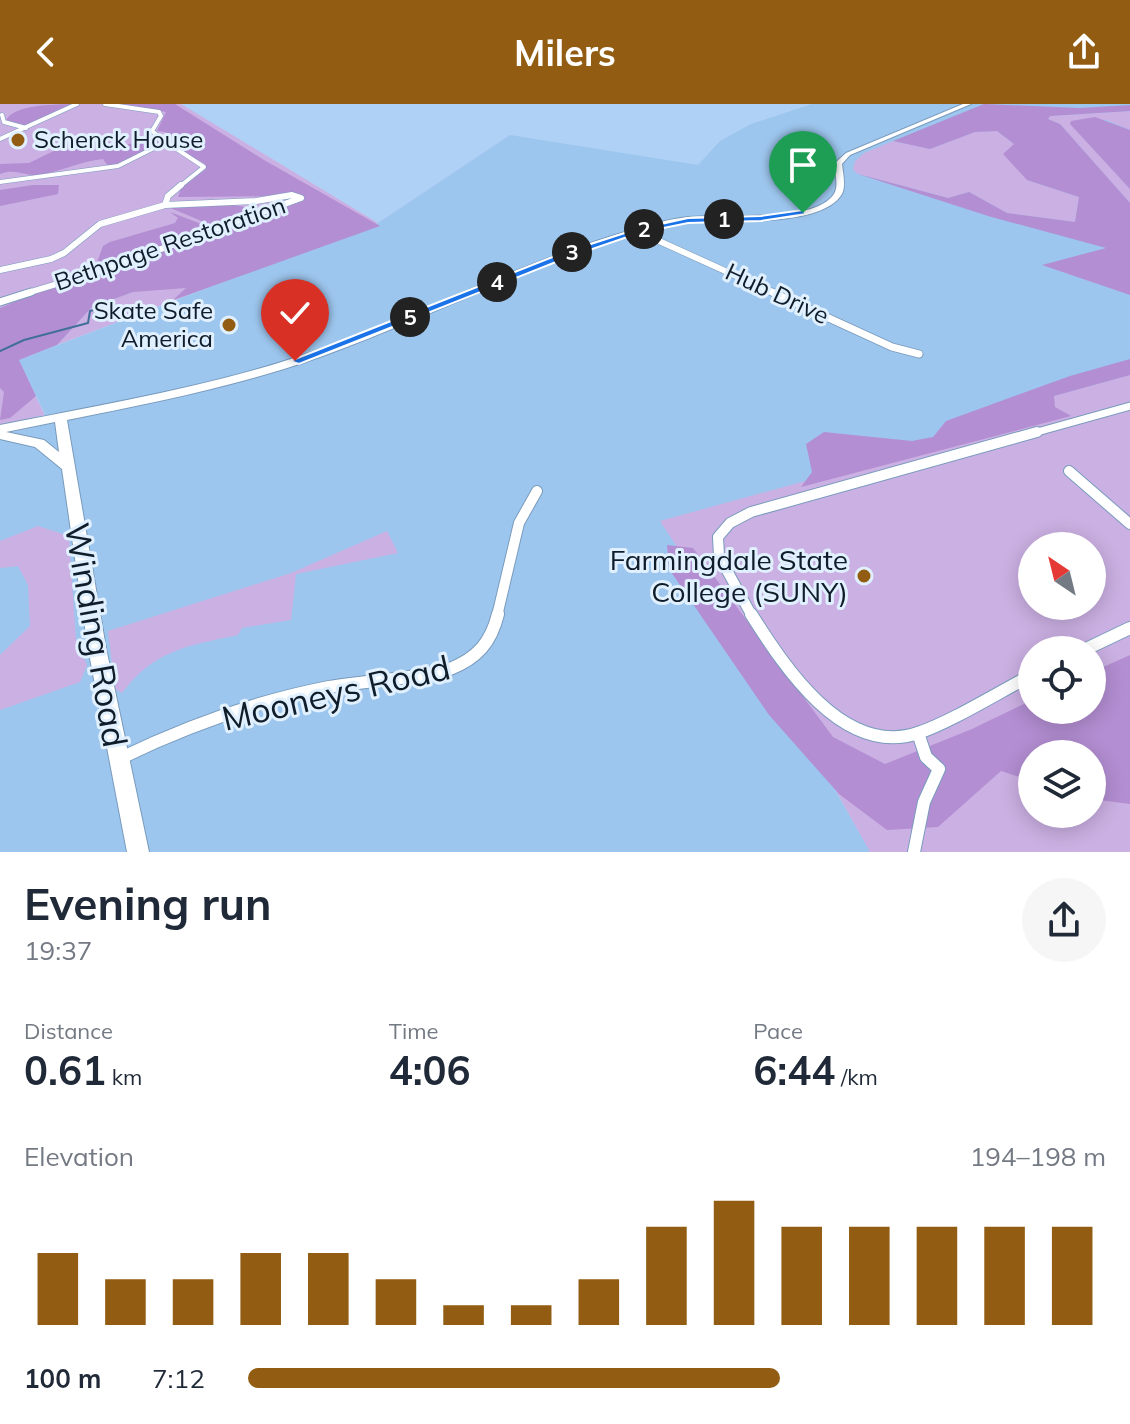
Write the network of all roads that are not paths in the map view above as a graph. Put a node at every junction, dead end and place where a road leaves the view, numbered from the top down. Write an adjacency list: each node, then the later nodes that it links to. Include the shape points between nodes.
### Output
1 (77, 104): 5 (street)
2 (105, 104): 7 (street, via 159,112 152,131)
3 (968, 104): 12 (main road, via 844,156 838,164 837,195 822,206 783,216 688,220)
4 (2, 115): 5 (street, via 4,122)
5 (26, 128): 6 (street)
6 (1, 138)
7 (166, 142): 8 (street, Bethpage Restoration); 9 (street)
8 (173, 146): 9 (street); 11 (street, Bethpage Restoration, via 204,169 168,196)
9 (157, 148): 10 (street, via 118,166)
10 (0, 182)
11 (165, 205): 13 (street, Bethpage Restoration, via 100,224 51,259); 14 (street, Bethpage Restoration, via 301,198)
12 (637, 231): 15 (street, Hub Drive, via 892,347); 17 (main road, via 295,361)
13 (1, 270)
14 (0, 302)
15 (919, 354)
16 (1130, 406): 27 (street, via 751,512 720,534 716,545 723,570 813,697 865,731 897,737)
17 (60, 416): 18 (main road); 20 (main road, Winding Road)
18 (0, 429)
19 (0, 435): 20 (main road, via 39,443)
20 (68, 467): 28 (main road, Winding Road)
21 (1069, 471): 23 (street)
22 (537, 491): 28 (street, Mooneys Road, via 519,523 493,634 473,658 445,670 256,705)
23 (1130, 524)
24 (1130, 628): 25 (street)
25 (1106, 639)
26 (1018, 682): 27 (street)
27 (918, 733): 30 (street, via 926,757 939,769 924,802)
28 (118, 759): 29 (main road, Winding Road)
29 (138, 852)
30 (914, 852)

